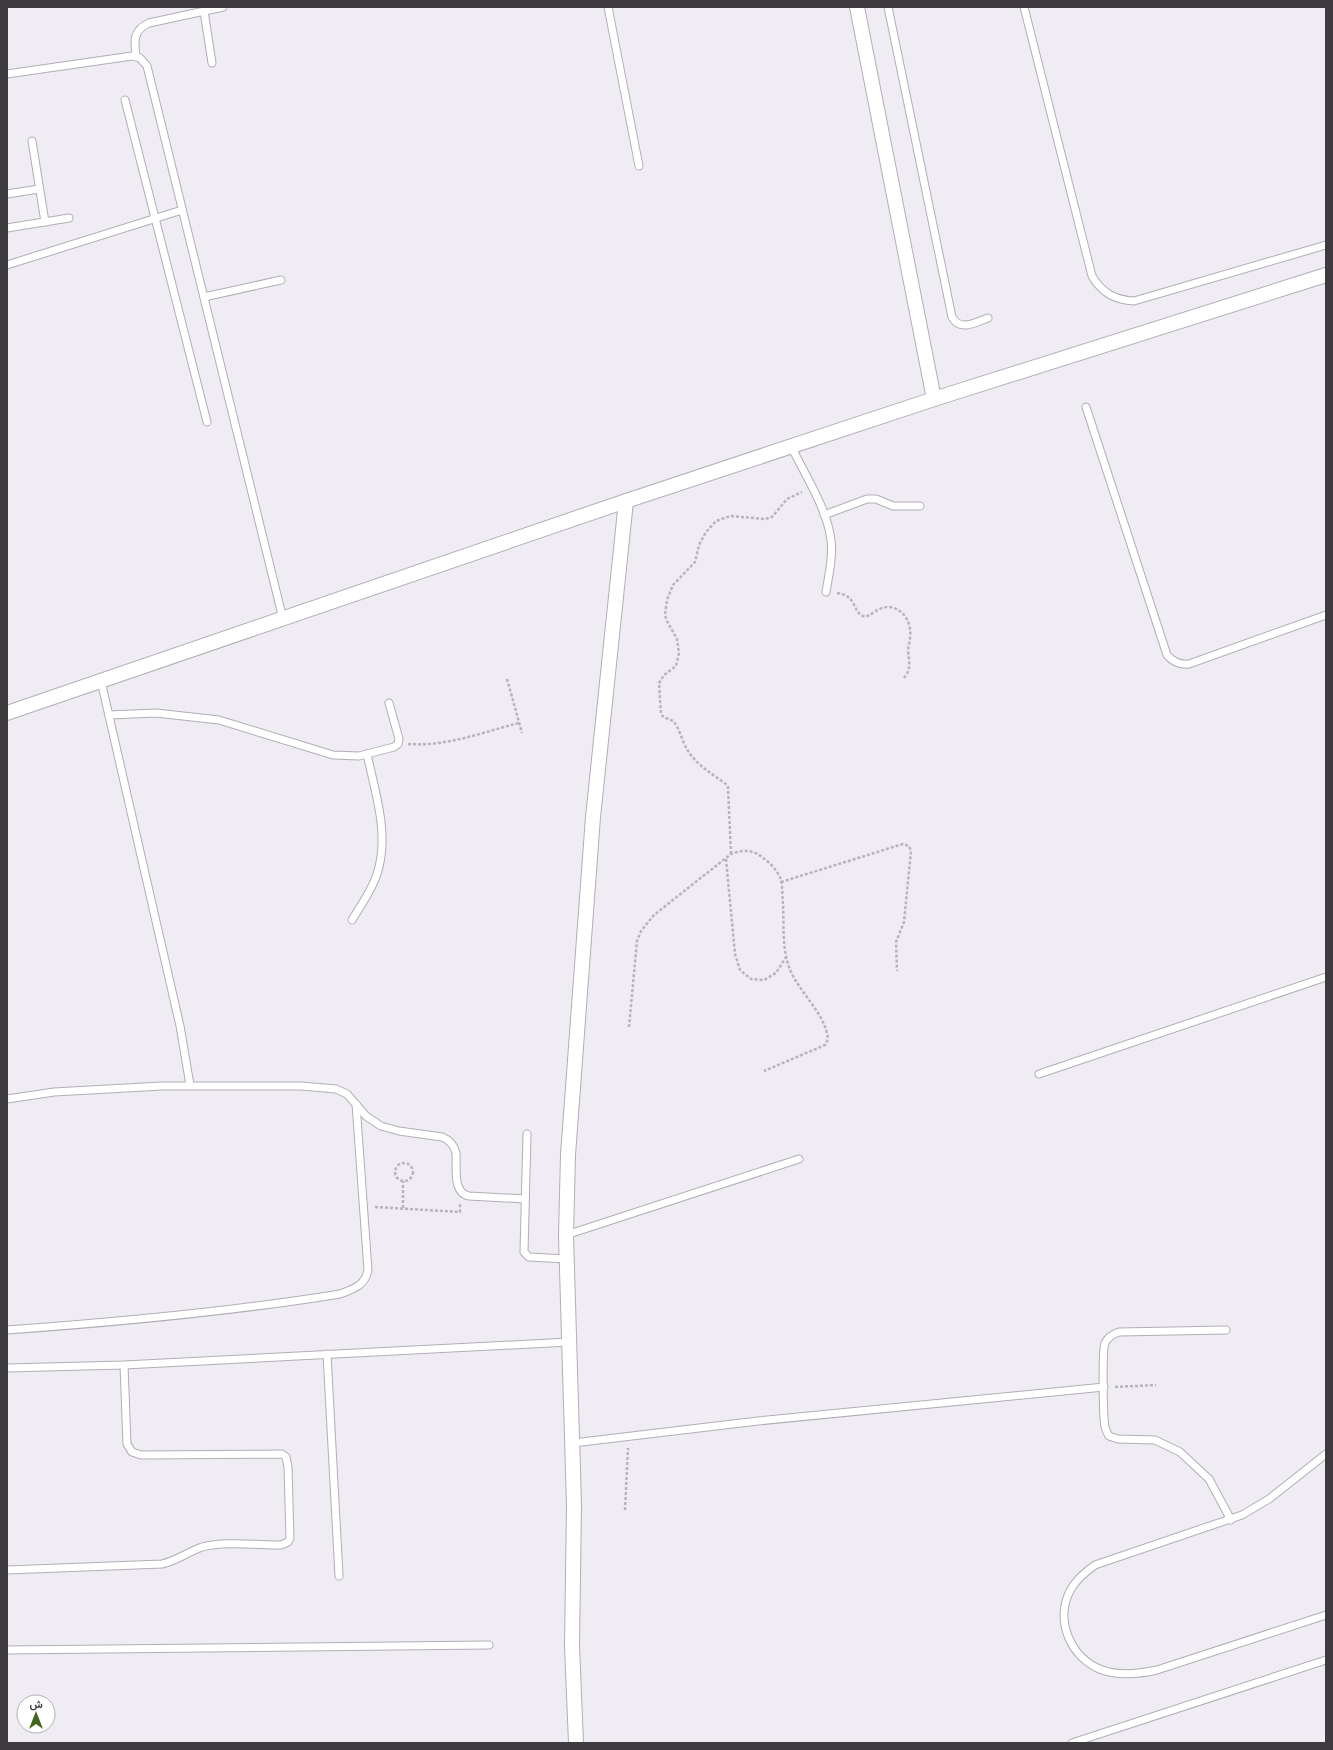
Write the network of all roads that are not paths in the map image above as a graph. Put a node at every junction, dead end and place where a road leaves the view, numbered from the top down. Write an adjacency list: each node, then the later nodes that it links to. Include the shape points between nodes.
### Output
1 (223, 7): 6 (lane)
2 (608, 7): 12 (lane)
3 (856, 7): 26 (street)
4 (888, 7): 25 (lane, via 952,317 961,325)
5 (1024, 7): 20 (lane, via 1092,276 1105,292 1114,298 1134,301)
6 (204, 11): 7 (lane, via 142,26 135,36); 8 (lane)
7 (136, 56): 9 (lane); 15 (lane, via 147,66)
8 (212, 63)
9 (7, 74)
10 (125, 100): 17 (lane)
11 (32, 141): 13 (lane)
12 (639, 166)
13 (39, 189): 14 (lane); 18 (lane)
14 (7, 194)
15 (182, 210): 17 (lane); 24 (lane)
16 (70, 218): 18 (lane)
17 (156, 219): 21 (lane); 28 (lane)
18 (45, 222): 19 (lane)
19 (7, 228)
20 (1326, 245)
21 (7, 265)
22 (1326, 275): 26 (street)
23 (281, 280): 24 (lane)
24 (204, 297): 35 (lane)
25 (988, 318)
26 (934, 399): 29 (street)
27 (1086, 407): 34 (lane, via 1171,659 1179,664 1189,664)
28 (207, 422)
29 (791, 446): 30 (street); 32 (lane)
30 (626, 501): 35 (street); 50 (street, via 592,817 571,1094)
31 (920, 506): 32 (lane, via 893,506 867,499)
32 (824, 515): 33 (lane, via 831,552)
33 (826, 592)
34 (1326, 615)
35 (283, 619): 36 (street)
36 (101, 681): 38 (street); 39 (lane)
37 (389, 703): 40 (lane, via 398,744)
38 (7, 713)
39 (109, 715): 40 (lane, via 156,713 220,720 333,755 350,757); 44 (lane, via 180,1026)
40 (368, 754): 41 (lane, via 380,818 382,844 378,873)
41 (352, 920)
42 (1326, 977): 43 (lane)
43 (1039, 1074)
44 (190, 1085): 45 (lane, via 77,1090); 46 (lane, via 301,1086 336,1089 347,1094)
45 (7, 1099)
46 (356, 1104): 49 (lane, via 366,1116 381,1126 442,1137 452,1143 456,1153 458,1188 462,1194); 52 (lane, via 368,1265 368,1275 357,1288 340,1294 276,1304 170,1317)
47 (527, 1134): 49 (lane)
48 (799, 1159): 50 (lane)
49 (525, 1198): 51 (lane, via 526,1255 533,1258)
50 (566, 1235): 51 (street)
51 (567, 1259): 54 (street)
52 (7, 1330)
53 (1226, 1330): 58 (lane, via 1114,1334 1108,1338 1103,1348)
54 (569, 1342): 55 (lane); 59 (street)
55 (326, 1354): 56 (lane); 63 (lane)
56 (124, 1364): 57 (lane); 62 (lane, via 127,1444 132,1452 141,1455 282,1454 286,1457 290,1538 288,1542 211,1546 162,1564)
57 (7, 1368)
58 (1104, 1387): 59 (lane, via 758,1421); 61 (lane, via 1105,1427 1109,1436 1118,1439 1155,1440 1180,1452 1209,1479)
59 (573, 1443): 68 (street, via 572,1646)
60 (1326, 1454): 61 (lane, via 1256,1508)
61 (1231, 1520): 64 (lane, via 1105,1562 1086,1572 1071,1589 1064,1610 1066,1632 1076,1651 1102,1670 1112,1673 1142,1673)
62 (7, 1570)
63 (339, 1576)
64 (1326, 1615)
65 (488, 1645): 66 (lane)
66 (7, 1650)
67 (1326, 1660): 69 (lane)
68 (576, 1743)
69 (1072, 1743)

